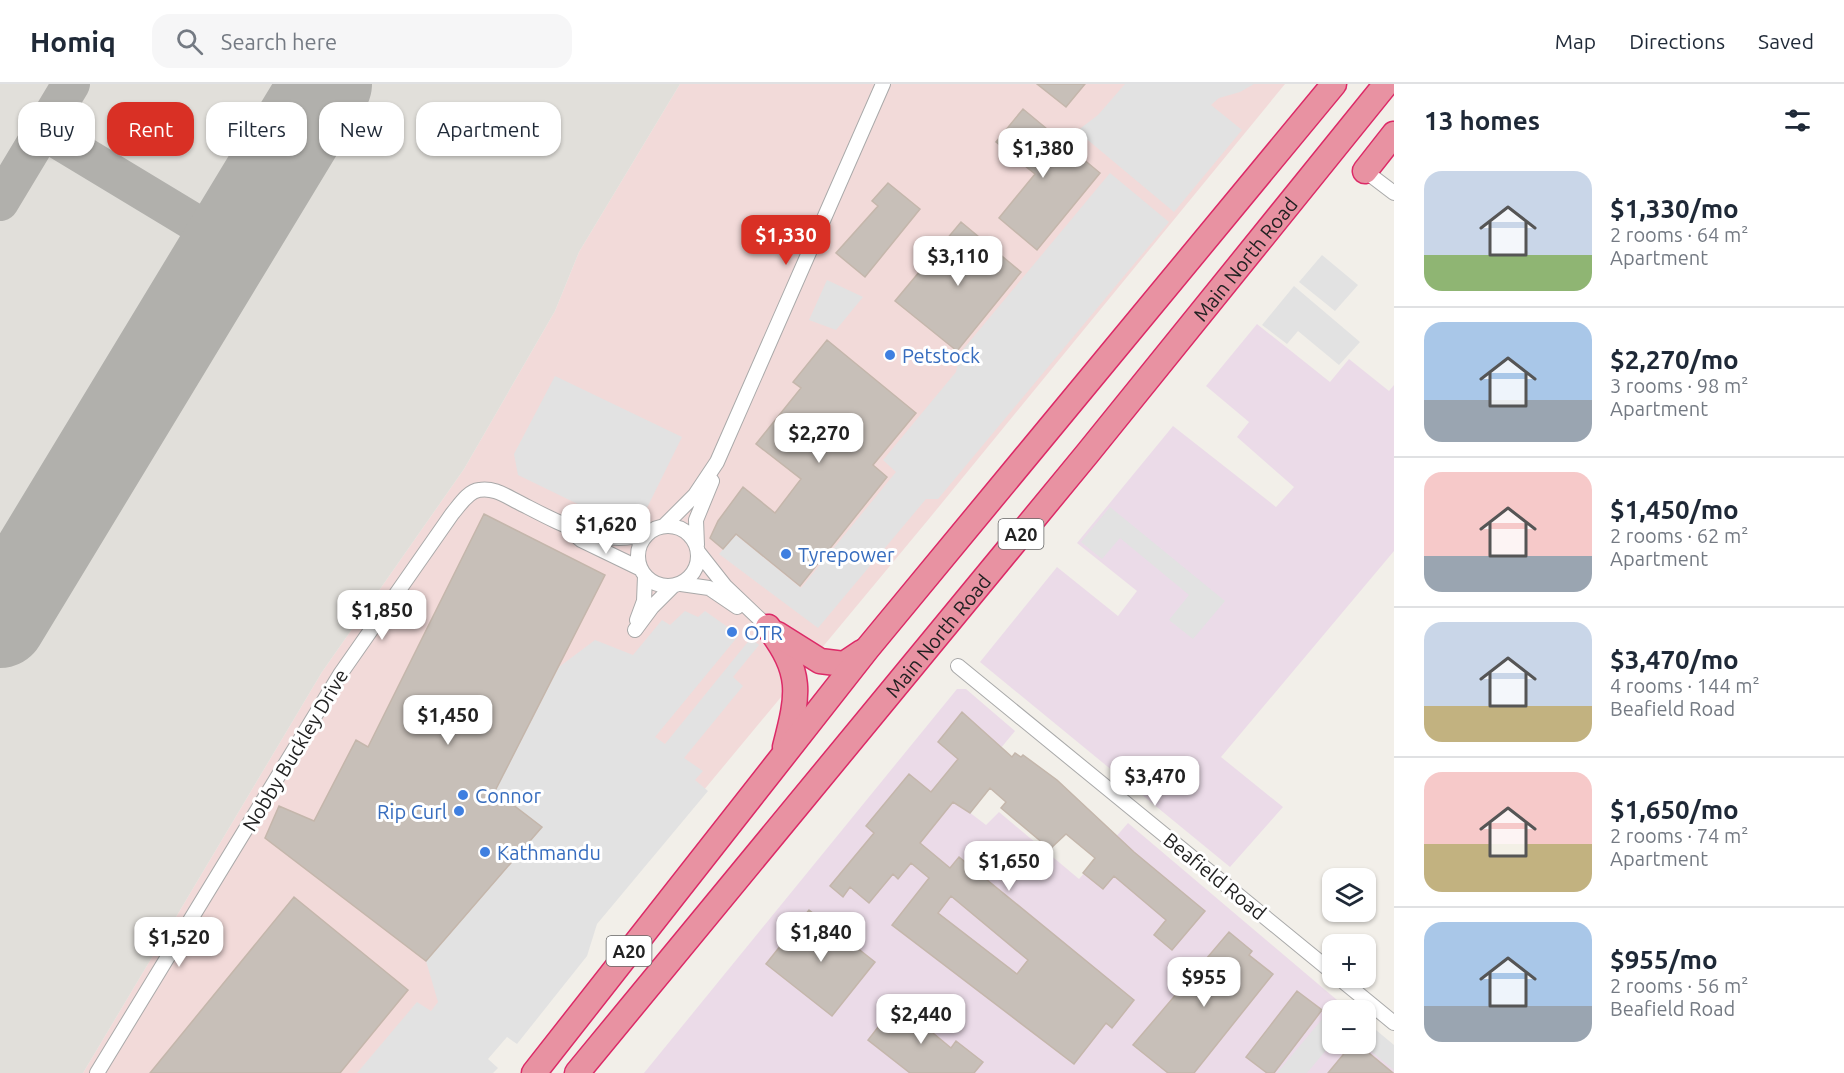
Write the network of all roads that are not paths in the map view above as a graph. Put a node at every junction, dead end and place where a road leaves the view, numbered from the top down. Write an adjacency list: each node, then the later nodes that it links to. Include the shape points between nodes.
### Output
1 (883, 84): 7 (street)
2 (1334, 84): 15 (highway, A20)
3 (1386, 84): 23 (highway, Main North Road / A20)
4 (1394, 134): 5 (highway)
5 (1365, 171): 6 (street)
6 (1394, 194)
7 (717, 462): 9 (street, via 695,495); 11 (street, via 696,520)
8 (564, 526): 10 (street, Nobby Buckley Drive, via 608,539); 12 (street, Nobby Buckley Drive, via 581,540); 21 (street, Nobby Buckley Drive, via 495,490 469,494 341,673)
9 (664, 526): 10 (street); 11 (street, via 688,533)
10 (649, 533): 12 (street, via 639,546)
11 (698, 550): 13 (street, via 693,575); 14 (street, via 725,586)
12 (643, 572): 13 (street, via 657,585); 13 (street, via 644,600 634,630)
13 (677, 585): 14 (street, via 709,588)
14 (765, 625): 15 (highway, via 820,661 844,664); 17 (highway, via 786,653 796,684)
15 (867, 649): 17 (highway, A20)
16 (958, 666): 18 (street, Beafield Road)
17 (783, 755): 22 (highway, A20)
18 (1322, 964)
19 (1351, 988): 20 (street)
20 (1394, 1023)
21 (97, 1073)
22 (534, 1073)
23 (578, 1073)

